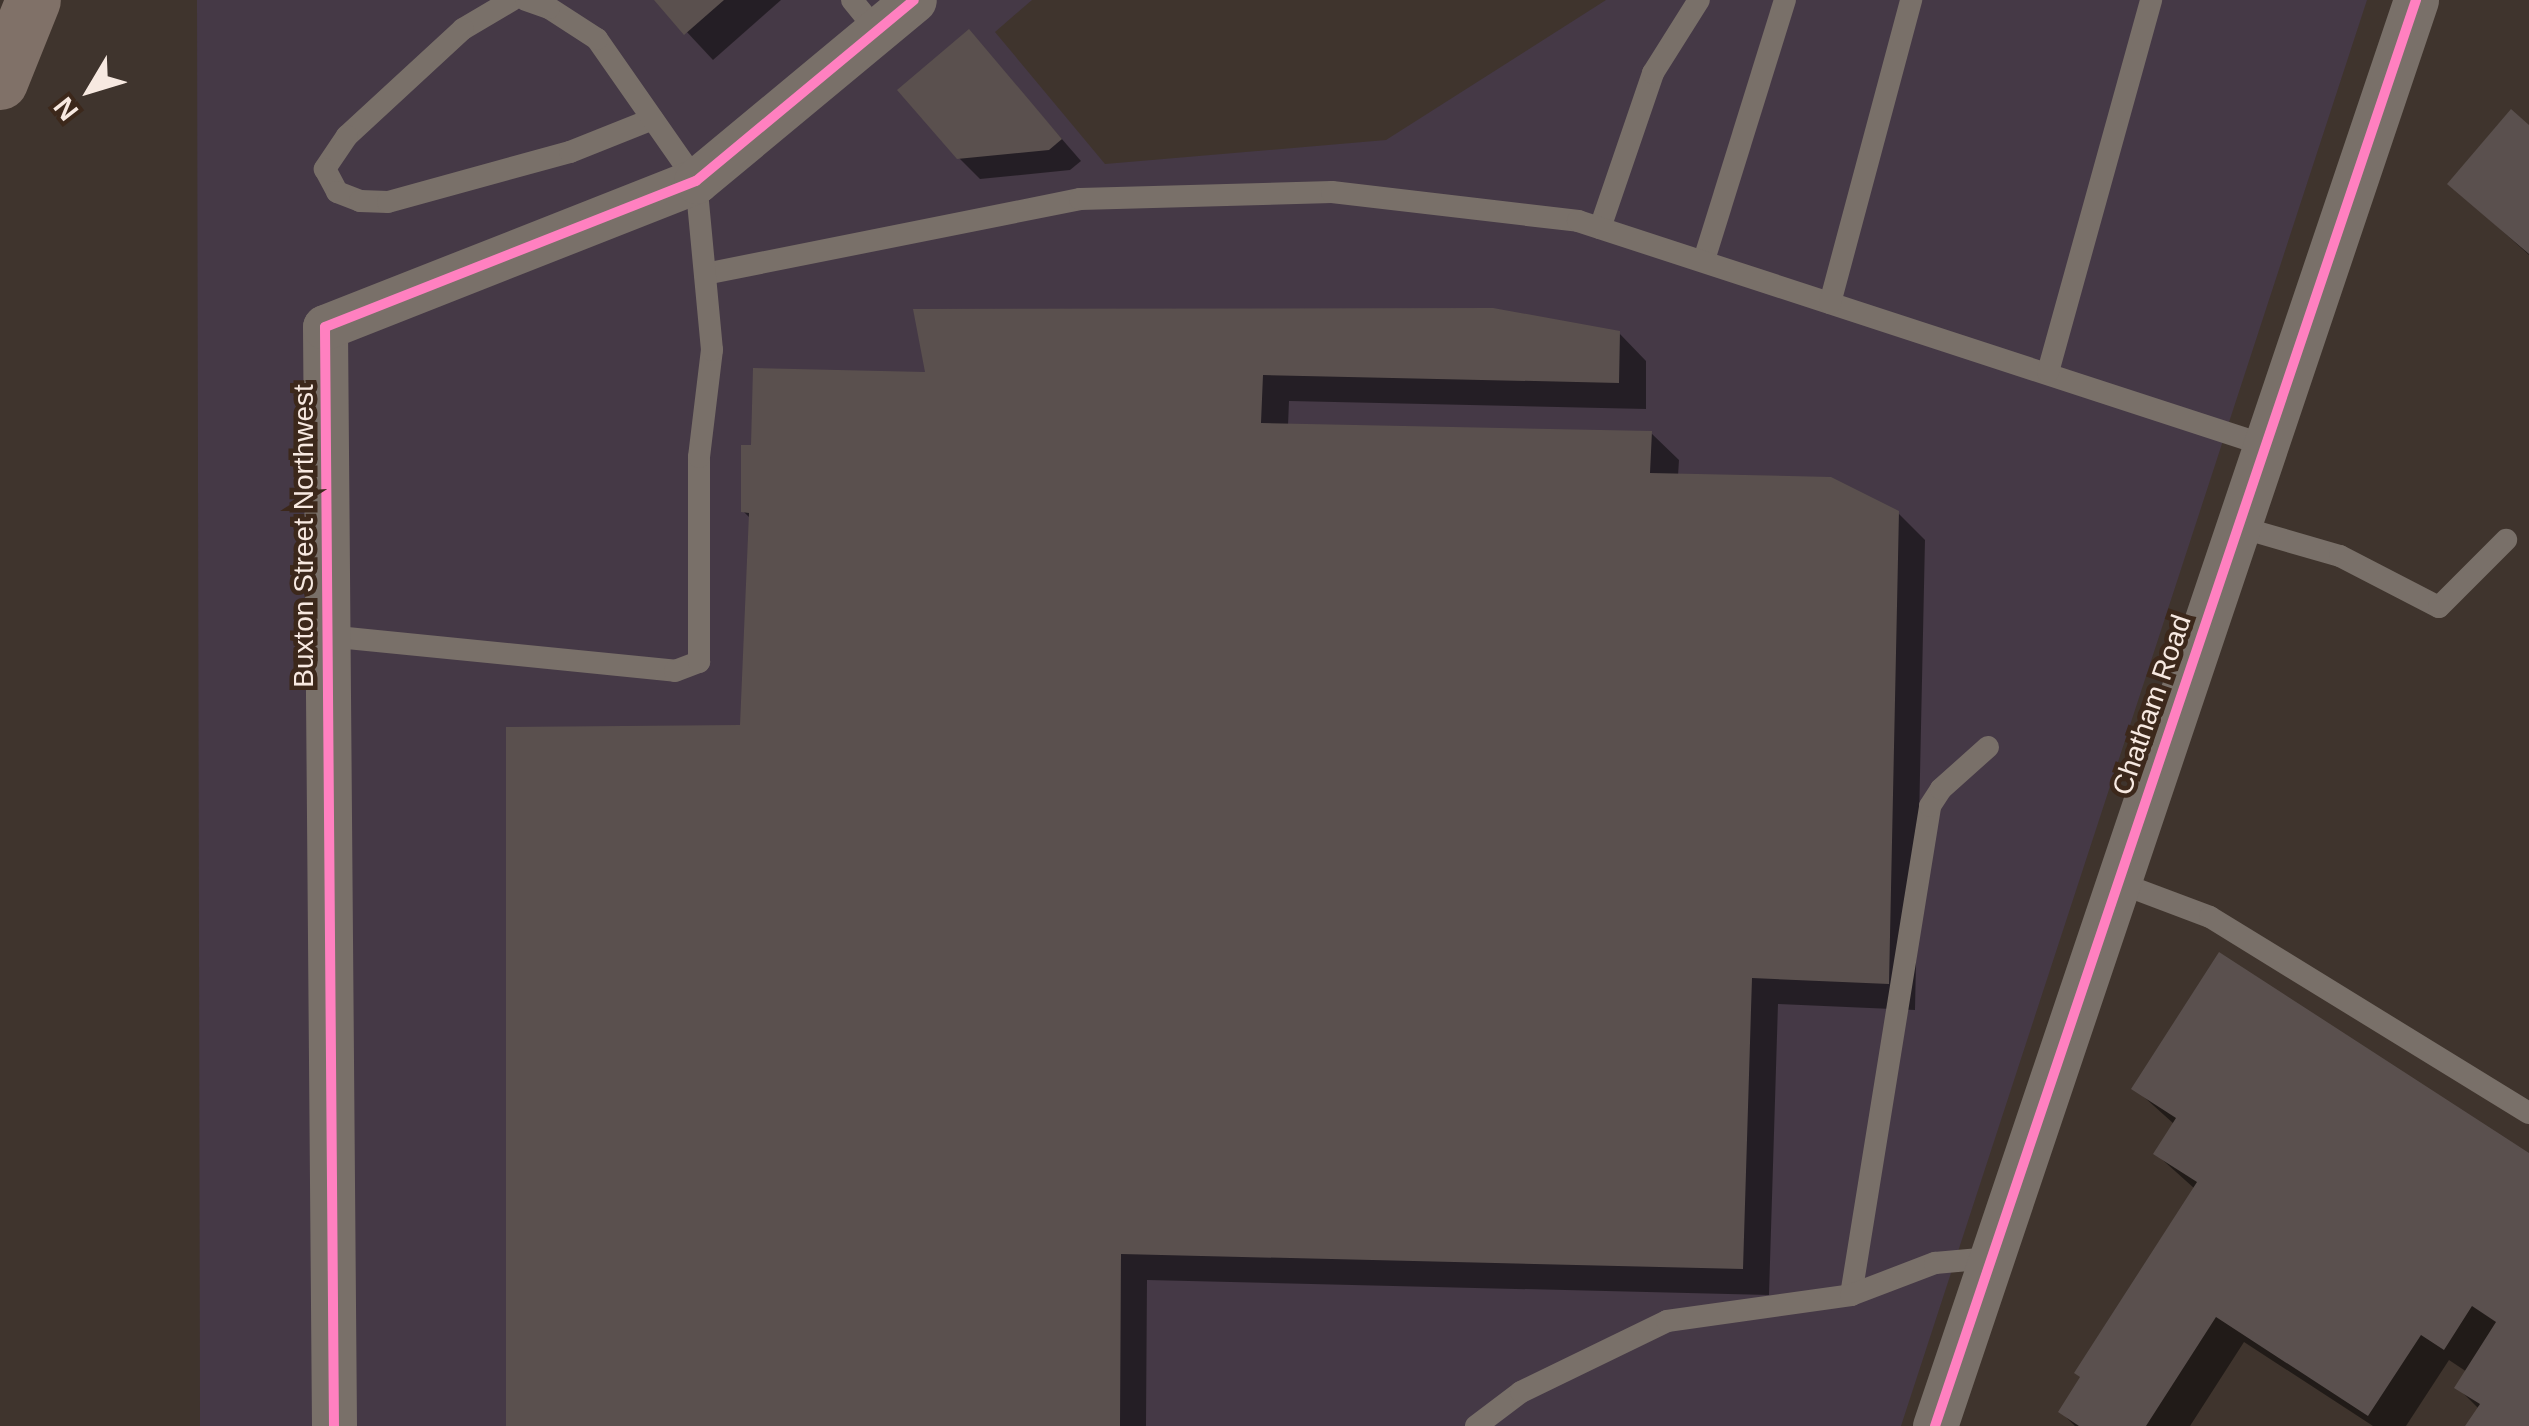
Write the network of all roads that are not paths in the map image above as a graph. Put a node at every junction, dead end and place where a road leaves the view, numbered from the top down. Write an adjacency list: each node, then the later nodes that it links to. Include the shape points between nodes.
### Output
1 (33, 0): 11 (main road)
2 (512, 0): 12 (lane, via 463,29 348,136 325,169 337,192 388,202 570,152)
3 (526, 0): 12 (lane, via 597,39)
4 (914, 0): 10 (street, Buxton Street Northwest)
5 (1699, 0): 14 (lane, via 1653,72)
6 (1785, 0): 15 (lane)
7 (1911, 0): 17 (lane)
8 (2152, 0): 18 (lane)
9 (2416, 0): 19 (street, Chatham Road)
10 (864, 15): 13 (street, Buxton Street Northwest)
11 (0, 82)
12 (653, 119): 13 (lane)
13 (696, 181): 16 (lane); 22 (street, Buxton Street Northwest, via 325,327)
14 (1600, 228): 15 (lane); 16 (lane, via 1332,192 1080,199)
15 (1704, 260): 17 (lane)
16 (704, 274): 22 (lane, via 712,350 699,457 699,662 675,671)
17 (1830, 303): 18 (lane)
18 (2048, 372): 19 (lane)
19 (2264, 445): 20 (street, Chatham Road)
20 (2236, 526): 21 (lane, via 2340,556 2438,607); 24 (street, Chatham Road)
21 (2506, 540)
22 (328, 636): 28 (street, Buxton Street Northwest)
23 (1988, 747): 27 (lane, via 1930,806)
24 (2117, 882): 25 (lane, via 2210,918); 26 (street, Chatham Road)
25 (2529, 1113)
26 (1991, 1258): 27 (lane, via 1935,1263); 30 (street, Chatham Road)
27 (1851, 1295): 29 (lane, via 1667,1321 1521,1392)
28 (334, 1426)
29 (1476, 1426)
30 (1935, 1426)

